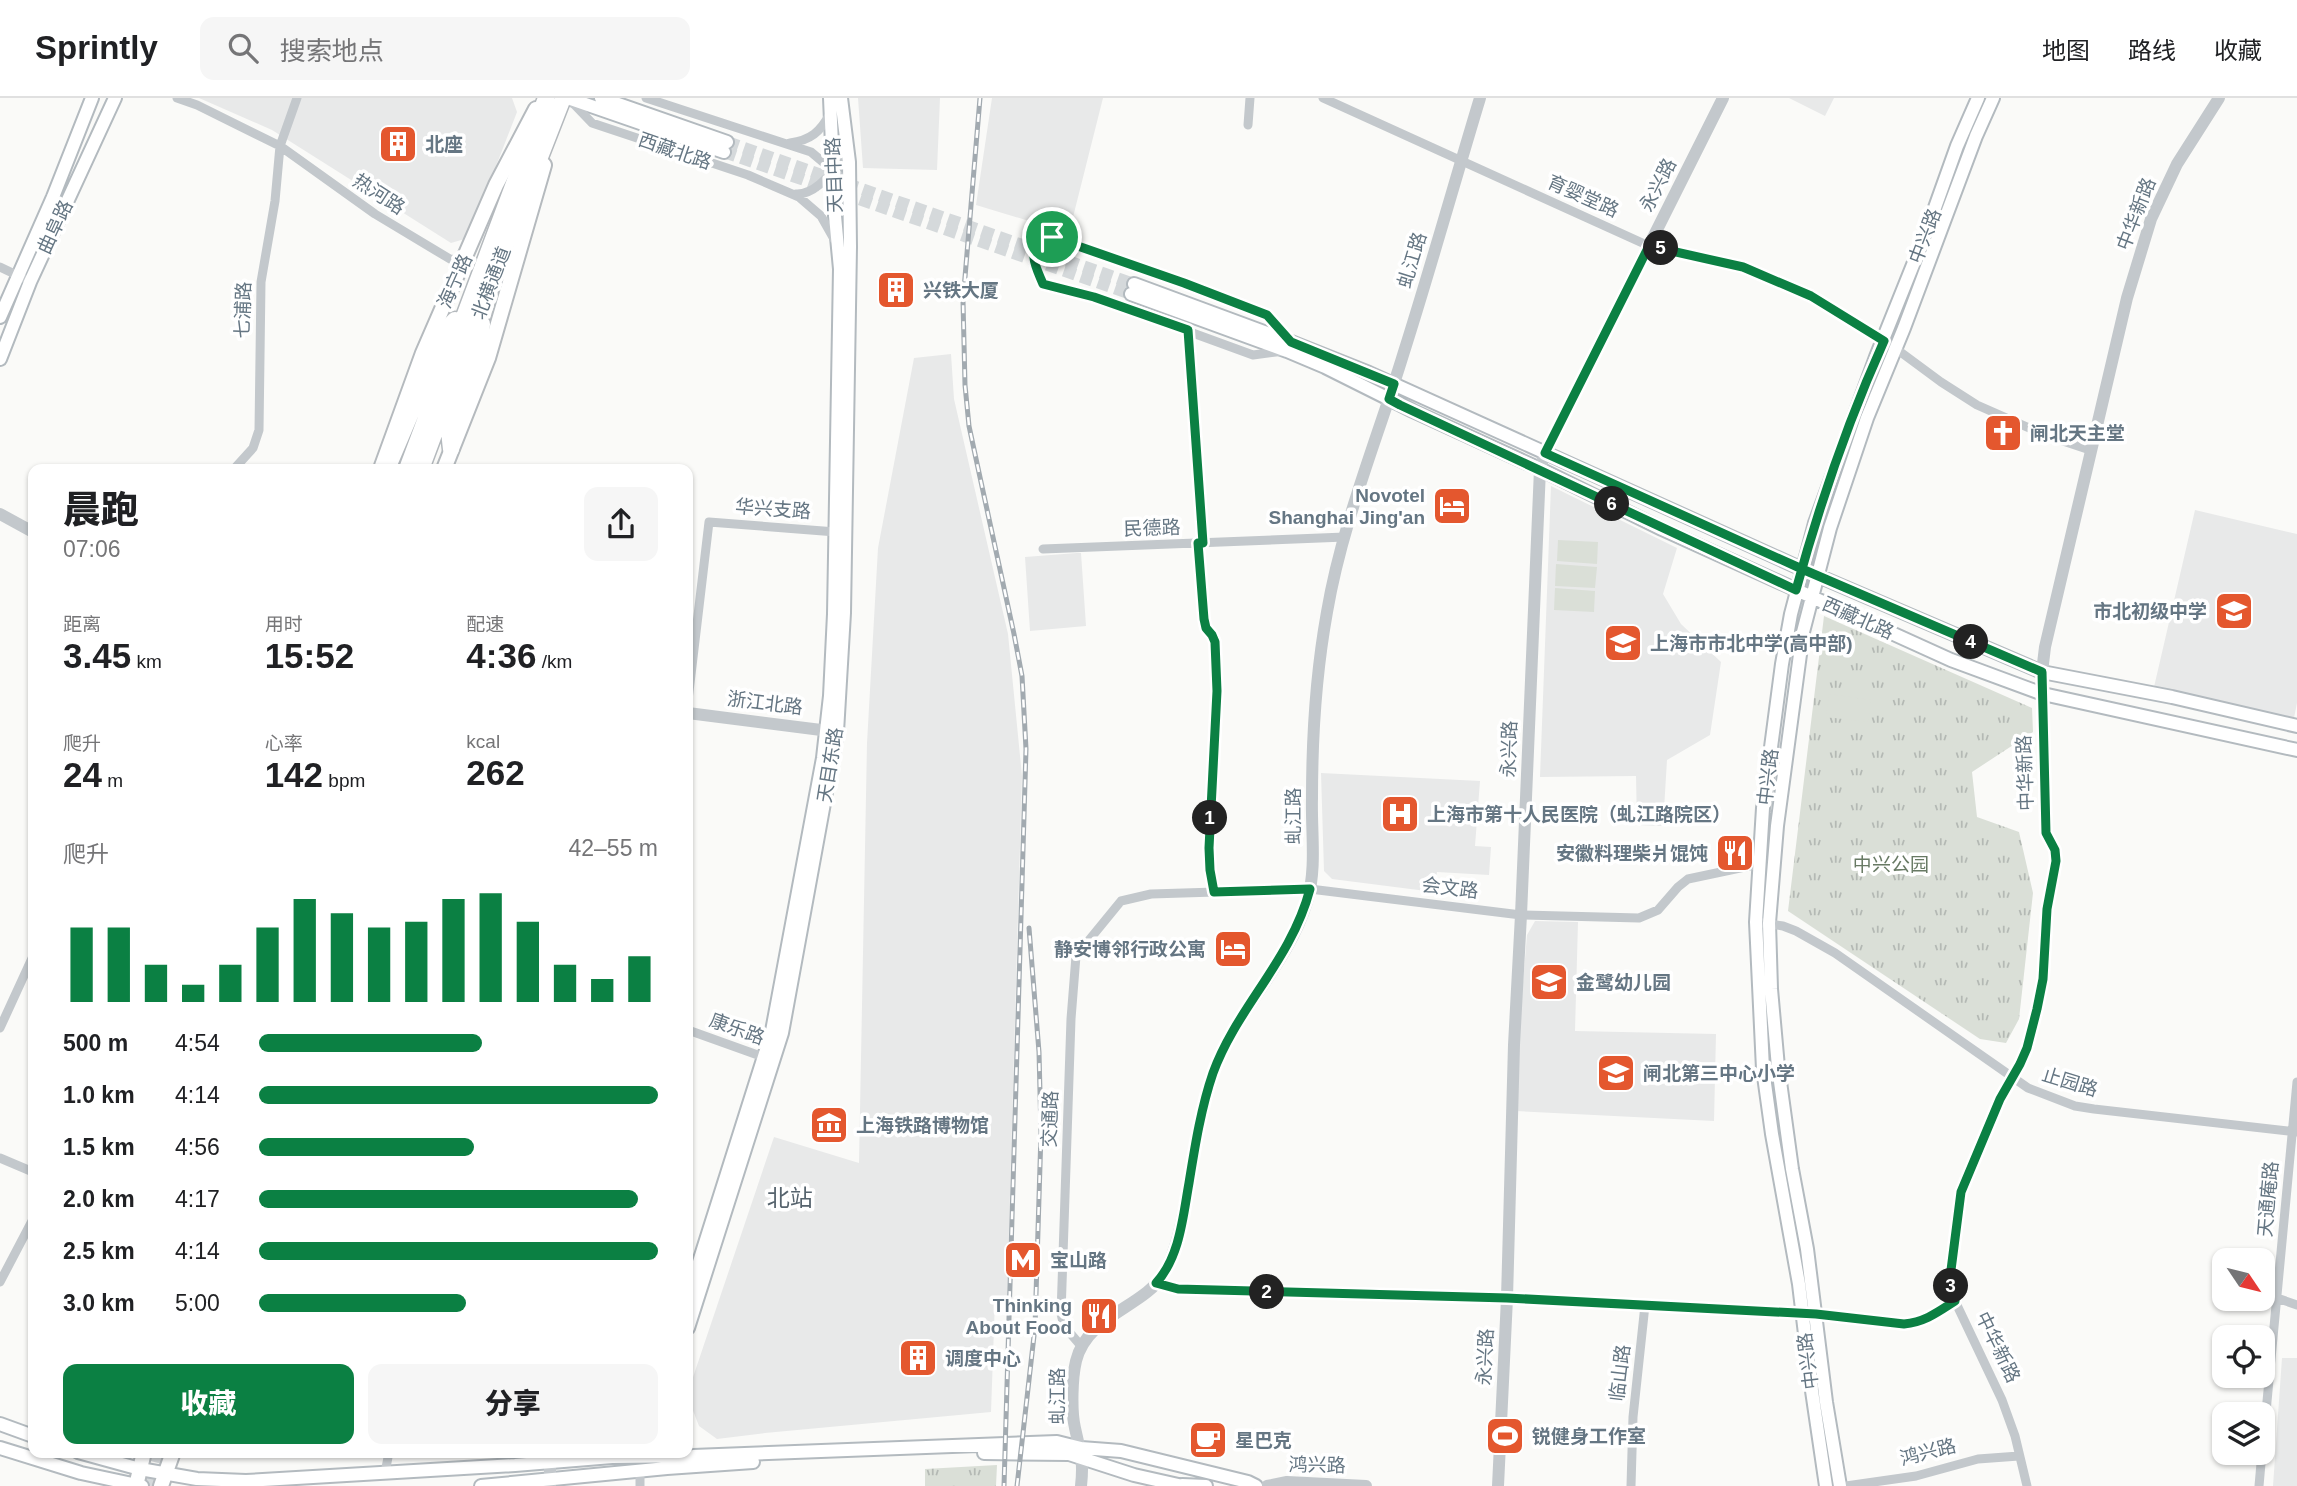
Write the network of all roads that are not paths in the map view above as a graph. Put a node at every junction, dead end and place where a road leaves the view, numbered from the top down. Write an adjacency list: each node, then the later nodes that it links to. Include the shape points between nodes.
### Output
1 (92, 98): 35 (main road, 曲阜路)
2 (115, 98): 35 (main road, 曲阜路)
3 (177, 98): 22 (street, 热河路)
4 (297, 98): 22 (street, 七浦路)
5 (541, 98): 33 (main road, 海宁路, via 496,185)
6 (546, 98): 31 (highway, 北横通道)
7 (567, 98): 8 (main road, 西藏北路, via 726,147); 29 (street, 西藏北路, via 592,122); 31 (highway, 北横通道); 47 (main road, via 488,358)
8 (601, 98)
9 (646, 98): 21 (street)
10 (830, 98): 19 (main road, 天目中路)
11 (841, 98): 23 (main road, 天目中路)
12 (1250, 98): 20 (street)
13 (1323, 98): 25 (street, 育婴堂路)
14 (1480, 98): 25 (street, 虬江路)
15 (1723, 98): 30 (street, 永兴路)
16 (1978, 98): 41 (main road, 中兴路)
17 (1993, 98): 43 (main road, 中兴路)
18 (2219, 98): 48 (street, 中华新路, via 2177,164 2151,219)
19 (831, 113): 21 (street, via 814,136); 26 (main road, 天目中路)
20 (1248, 125)
21 (785, 144): 24 (street)
22 (280, 146): 33 (street, 热河路, via 450,260); 50 (street, 七浦路, via 261,282 259,430 253,448)
23 (848, 154): 26 (street); 28 (main road, 天目中路)
24 (818, 157): 26 (street); 27 (street, via 824,170)
25 (1462, 160): 30 (street, 育婴堂路); 45 (street, 虬江路)
26 (833, 170): 27 (street); 28 (street); 32 (main road, 天目中路)
27 (820, 184): 29 (street, via 806,193)
28 (849, 184): 72 (main road, 天目东路, via 845,545 840,696)
29 (790, 192): 32 (street, 西藏北路, via 821,216)
30 (1649, 246): 41 (street, 育婴堂路, via 1743,267 1811,296); 49 (street, 永兴路)
31 (497, 247): 37 (highway, 北横通道); 38 (highway, 北横通道)
32 (839, 252): 59 (main road, 天目东路)
33 (464, 261): 51 (main road, 海宁路, via 423,353)
34 (0, 267): 35 (street)
35 (24, 279): 39 (main road, 曲阜路); 44 (main road, 曲阜路)
36 (1132, 289): 42 (main road, 西藏北路)
37 (487, 292): 47 (highway, via 481,339 449,423); 54 (highway, 北横通道)
38 (465, 312): 52 (highway, via 449,326); 53 (highway, 北横通道)
39 (0, 317)
40 (1188, 330): 42 (street, via 1253,355); 42 (street, via 1043,284 1033,258 1036,245 1042,237 1052,237 1267,315); 61 (street)
41 (1884, 341): 43 (street, 育婴堂路); 63 (main road, 中兴路)
42 (1289, 346): 45 (main road, 西藏北路); 46 (main road, 西藏北路)
43 (1895, 348): 48 (street, 育婴堂路, via 1977,405); 64 (main road, 中兴路)
44 (0, 359)
45 (1394, 384): 46 (street, 虬江路); 49 (main road, 西藏北路)
46 (1389, 399): 56 (main road, 西藏北路); 60 (street, 虬江路)
47 (451, 449): 55 (main road)
48 (2090, 450): 68 (street, 中华新路)
49 (1545, 453): 56 (street, 永兴路); 63 (main road, 西藏北路)
50 (239, 464)
51 (383, 464)
52 (389, 464)
53 (409, 464)
54 (423, 464)
55 (446, 464)
56 (1540, 469): 65 (main road, 西藏北路); 78 (street, 永兴路)
57 (0, 514): 58 (street)
58 (28, 529)
59 (836, 531): 67 (street, 华兴支路, via 709,522); 72 (main road, 天目东路)
60 (1345, 537): 61 (street, 民德路); 75 (street, 虬江路, via 1321,652 1313,741)
61 (1200, 543): 62 (street, 民德路); 76 (street, via 1204,619 1215,642 1217,691 1209,848)
62 (1043, 549)
63 (1802, 569): 64 (main road, 西藏北路); 65 (main road, 中兴路)
64 (1817, 576): 66 (main road, 中兴路); 68 (main road, 西藏北路)
65 (1796, 590): 66 (main road, 西藏北路); 74 (main road, 中兴路, via 1779,688)
66 (1811, 597): 69 (main road, 西藏北路, via 1951,660); 80 (main road, 中兴路, via 1792,703)
67 (693, 658)
68 (2042, 672): 69 (street, 中华新路); 71 (main road, 西藏北路)
69 (2043, 694): 73 (main road, 西藏北路); 85 (street, 中华新路, via 2046,833 2056,861 2037,1009 2027,1048)
70 (693, 714): 72 (street, 浙江北路)
71 (2297, 726)
72 (832, 731): 84 (main road, 天目东路, via 782,1033)
73 (2297, 750)
74 (1759, 864): 78 (street, 会文路, via 1688,879 1658,910 1639,918); 79 (main road, 中兴路)
75 (1310, 889): 76 (street, 会文路); 78 (street, 会文路); 93 (street, 虬江路, via 1292,939 1213,1073 1178,1236)
76 (1214, 892): 77 (street, 会文路, via 1151,894)
77 (1121, 901): 101 (street, 交通路, via 1076,957 1061,1303 1064,1326)
78 (1521, 915): 94 (street, 永兴路)
79 (1756, 922): 80 (street, 止园路); 100 (main road, 中兴路, via 1767,1102)
80 (1769, 923): 85 (street, 止园路, via 1796,931 1854,965); 100 (main road, 中兴路, via 1782,1102 1807,1249)
81 (28, 967): 82 (street)
82 (0, 1028)
83 (693, 1032): 84 (street, 康乐路)
84 (769, 1059): 92 (main road, 天目东路); 99 (main road, 天目东路)
85 (2012, 1078): 87 (street, 止园路, via 2085,1107); 96 (street, 中华新路, via 1961,1192 1951,1270)
86 (2297, 1082): 87 (street, 天通庵路)
87 (2294, 1131): 95 (street, 天通庵路)
88 (0, 1158): 89 (street)
89 (28, 1170)
90 (28, 1229): 91 (street)
91 (0, 1282)
92 (693, 1282)
93 (1156, 1283): 94 (street, via 1178,1289); 101 (street, 虬江路, via 1104,1322)
94 (1507, 1298): 97 (street); 134 (street, 永兴路)
95 (2277, 1298): 98 (street); 102 (street, 天通庵路)
96 (1955, 1301): 100 (street, via 1916,1323); 108 (street, 中华新路, via 2002,1399)
97 (1645, 1305): 100 (street); 135 (street, 临山路)
98 (2297, 1305)
99 (693, 1311)
100 (1809, 1314): 136 (main road, 中兴路, via 1811,1384); 137 (main road, 中兴路)
101 (1082, 1347): 107 (street, 虬江路, via 1076,1363 1073,1413)
102 (2267, 1402)
103 (0, 1424): 104 (main road)
104 (28, 1434)
105 (0, 1448): 109 (main road)
106 (693, 1453): 107 (main road, via 1057,1441)
107 (1082, 1454): 120 (main road, via 916,1452); 128 (street, 虬江路); 129 (main road, via 1134,1475); 131 (main road, via 1121,1451)
108 (2019, 1456): 138 (street, 鸿兴路); 139 (street, 中华新路)
109 (28, 1457)
110 (32, 1458): 124 (main road)
111 (100, 1458): 119 (main road)
112 (143, 1458): 119 (main road)
113 (171, 1458): 122 (main road)
114 (388, 1458): 121 (street)
115 (603, 1458): 117 (main road)
116 (642, 1458): 120 (main road)
117 (550, 1462): 121 (main road); 123 (street)
118 (2261, 1465): 140 (street)
119 (140, 1469): 122 (main road); 124 (main road)
120 (640, 1470): 123 (main road); 127 (street)
121 (385, 1473): 122 (main road, via 246,1481)
122 (164, 1479)
123 (550, 1483): 126 (main road)
124 (138, 1485)
125 (1329, 1485): 132 (street, 鸿兴路, via 1287,1482); 133 (street, 鸿兴路)
126 (481, 1486)
127 (640, 1486)
128 (1081, 1486)
129 (1182, 1486): 130 (main road)
130 (1206, 1486)
131 (1256, 1486)
132 (1267, 1486)
133 (1366, 1486)
134 (1498, 1486)
135 (1631, 1486)
136 (1826, 1486)
137 (1840, 1486)
138 (1846, 1486)
139 (2027, 1486)
140 (2259, 1486)

